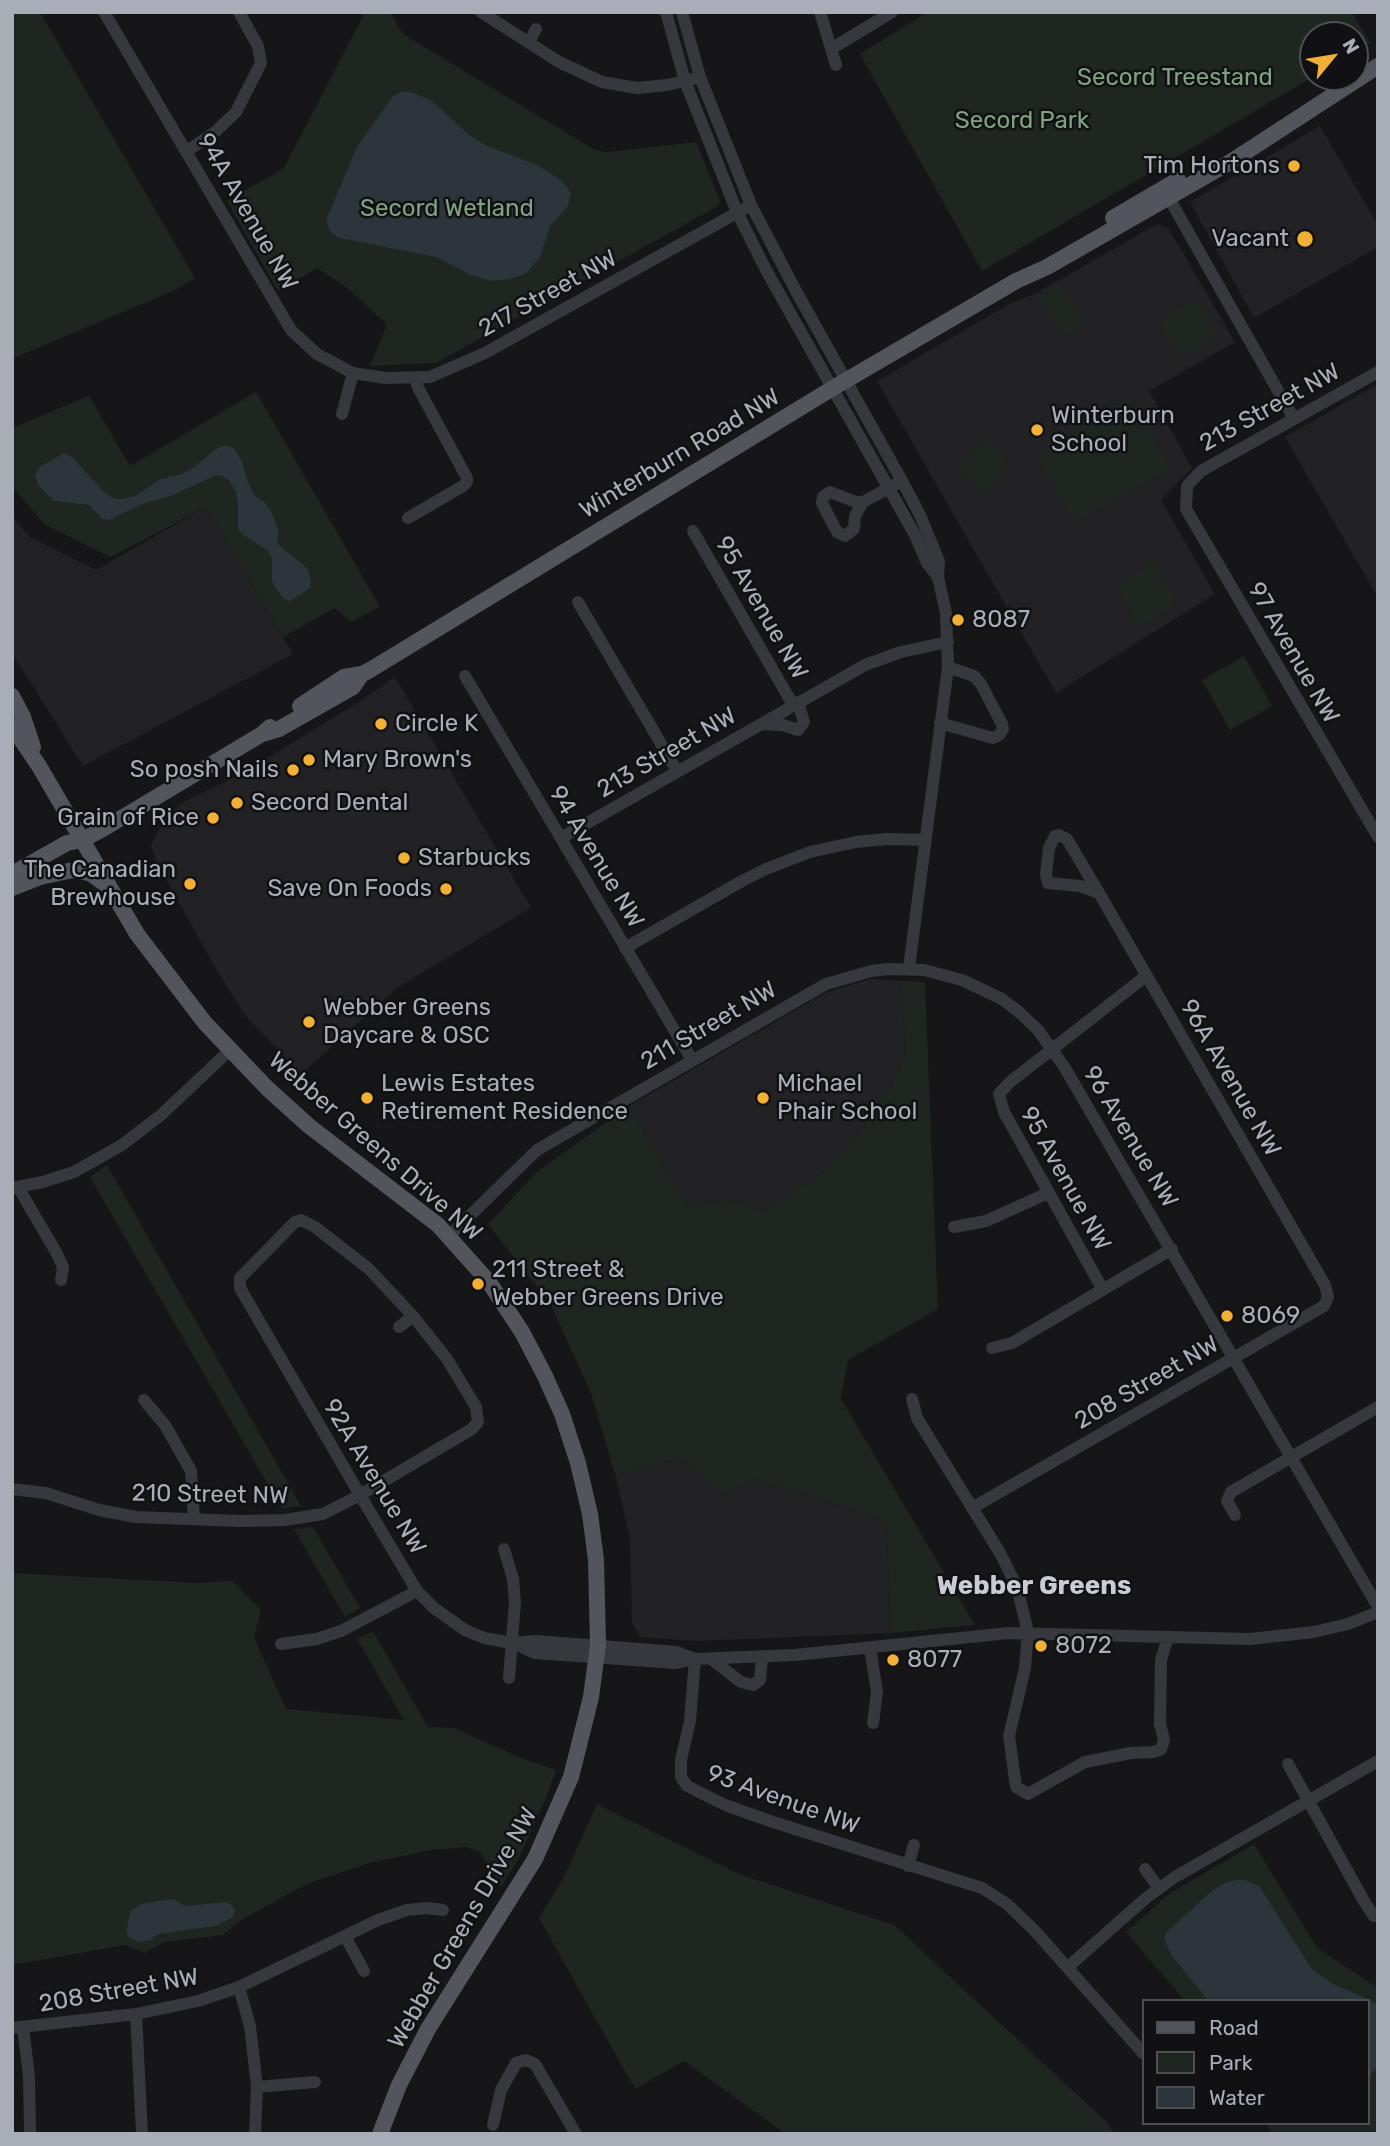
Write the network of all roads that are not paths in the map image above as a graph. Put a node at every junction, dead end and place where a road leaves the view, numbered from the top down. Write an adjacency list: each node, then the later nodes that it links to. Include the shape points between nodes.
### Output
1 (104, 12): 16 (street, 94A Avenue NW)
2 (239, 12): 16 (street, via 261,55 258,72 236,112)
3 (481, 12): 9 (street)
4 (666, 12): 14 (street)
5 (682, 12): 13 (street)
6 (820, 12): 10 (street)
7 (892, 12): 10 (street)
8 (536, 29): 9 (street)
9 (529, 42): 14 (street, via 579,73 610,84 637,88)
10 (831, 49): 11 (street)
11 (836, 65)
12 (1378, 66): 17 (main road, Winterburn Road NW, via 1294,122)
13 (700, 77): 14 (street); 18 (street)
14 (685, 81): 19 (street)
15 (1323, 91): 17 (main road, Winterburn Road NW)
16 (187, 151): 21 (street, 94A Avenue NW, via 291,330 317,354)
17 (1166, 193): 23 (main road, Winterburn Road NW, via 1047,267); 25 (street)
18 (751, 205): 19 (street, 217 Street NW); 23 (street)
19 (737, 212): 22 (street, 217 Street NW, via 485,353); 23 (street, via 766,270)
20 (1378, 372): 25 (street, 213 Street NW)
21 (353, 373): 22 (street, 217 Street NW); 24 (street)
22 (418, 379): 30 (street, via 467,482)
23 (840, 384): 26 (street); 28 (street); 46 (main road, Winterburn Road NW, via 362,674 353,687 262,734)
24 (342, 414)
25 (1294, 419): 27 (street, 213 Street NW, via 1201,471)
26 (902, 481): 28 (street); 32 (street, via 939,561)
27 (1187, 486): 44 (street, 97 Avenue NW, via 1186,509)
28 (889, 488): 29 (street); 32 (street)
29 (863, 502)
30 (408, 518)
31 (693, 531): 38 (street, 95 Avenue NW)
32 (938, 577): 34 (street)
33 (578, 601): 43 (street)
34 (948, 642): 35 (street); 38 (street, 213 Street NW, via 883,657)
35 (948, 667): 39 (street); 39 (street, via 974,676 1003,729 993,738)
36 (465, 676): 45 (street, 94 Avenue NW)
37 (12, 696): 42 (main road)
38 (795, 704): 40 (street, 213 Street NW); 40 (street, 213 Street NW, via 804,722 798,730)
39 (940, 723): 47 (street)
40 (758, 724): 43 (street, 213 Street NW)
41 (12, 726): 42 (main road)
42 (39, 766): 46 (main road, Webber Greens Drive NW)
43 (677, 771): 45 (street, 213 Street NW)
44 (1378, 837)
45 (561, 838): 52 (street, 94 Avenue NW)
46 (82, 840): 48 (main road, Winterburn Road NW, via 66,843); 49 (main road, Winterburn Road NW, via 74,850); 50 (main road, Webber Greens Drive NW)
47 (926, 840): 52 (street, via 856,842 810,852 766,869); 53 (street)
48 (12, 874)
49 (12, 887): 50 (main road, via 73,870 90,873)
50 (112, 891): 55 (main road, Webber Greens Drive NW, via 181,994)
51 (1098, 893): 51 (street, 96A Avenue NW, via 1067,839 1055,836 1049,848 1048,883); 54 (street, 96A Avenue NW)
52 (625, 948): 57 (street, 94 Avenue NW)
53 (909, 968): 56 (street, 96 Avenue NW, via 962,980 1002,999 1038,1030); 57 (street, 211 Street NW, via 871,971 826,984)
54 (1146, 976): 56 (street); 64 (street, 96A Avenue NW)
55 (230, 1050): 58 (street, via 122,1145 74,1172); 61 (main road, Webber Greens Drive NW, via 309,1126)
56 (1053, 1050): 59 (street, 95 Avenue NW, via 999,1094 1004,1112); 62 (street, 96 Avenue NW)
57 (692, 1060): 61 (street, 211 Street NW, via 537,1150)
58 (15, 1187): 63 (street, via 56,1252 63,1268)
59 (1048, 1193): 60 (street, via 986,1221); 65 (street, 95 Avenue NW)
60 (954, 1227)
61 (449, 1236): 87 (main road, Webber Greens Drive NW, via 509,1310 562,1414 590,1514 596,1560)
62 (1172, 1250): 65 (street); 69 (street, 96 Avenue NW)
63 (61, 1280)
64 (1325, 1285): 69 (street, 208 Street NW, via 1328,1297 1324,1306)
65 (1103, 1290): 68 (street, via 1012,1343)
66 (413, 1316): 67 (street); 75 (street, 210 Street NW, via 447,1359 476,1408 478,1422); 75 (street, 92A Avenue NW, via 369,1269 301,1220 240,1278 240,1288)
67 (399, 1327)
68 (992, 1348)
69 (1234, 1357): 73 (street, 96 Avenue NW); 76 (street, 208 Street NW)
70 (912, 1399): 76 (street, via 917,1418)
71 (144, 1400): 78 (street, via 165,1425 191,1471)
72 (1378, 1407): 73 (street)
73 (1292, 1457): 77 (street, via 1228,1495); 81 (street, 96 Avenue NW)
74 (12, 1489): 78 (street, 210 Street NW, via 46,1493 136,1517)
75 (360, 1495): 78 (street, 210 Street NW, via 323,1514 285,1520); 80 (street, 92A Avenue NW)
76 (972, 1508): 82 (street, via 1017,1587)
77 (1235, 1515)
78 (194, 1518)
79 (504, 1549): 84 (street, via 515,1602)
80 (417, 1591): 84 (street, 92A Avenue NW, via 465,1630); 85 (street, via 341,1631)
81 (1378, 1610): 83 (street, 92A Avenue NW, via 1337,1626 1286,1636)
82 (1028, 1632): 83 (street, 92A Avenue NW); 83 (street, via 1025,1668 1009,1736 1016,1787 1028,1794 1085,1762 1161,1749 1161,1660); 86 (street, 92A Avenue NW)
83 (1168, 1637)
84 (512, 1643): 87 (street, 92A Avenue NW, via 535,1653); 91 (street)
85 (281, 1644)
86 (870, 1648): 88 (street, 92A Avenue NW); 92 (street, via 877,1692)
87 (597, 1652): 89 (street, 92A Avenue NW, via 676,1663); 115 (main road, Webber Greens Drive NW, via 580,1746 550,1829 434,2018)
88 (762, 1657): 90 (street, 92A Avenue NW); 90 (street, via 760,1680 752,1685)
89 (695, 1659): 90 (street, 92A Avenue NW); 97 (street, 93 Avenue NW, via 690,1721 681,1760 681,1777 687,1786 725,1805)
90 (711, 1659)
91 (509, 1678)
92 (873, 1723)
93 (1378, 1761): 95 (street)
94 (1287, 1764): 95 (street)
95 (1307, 1800): 99 (street); 101 (street, via 1365,1903)
96 (914, 1845): 97 (street)
97 (908, 1866): 103 (street, 93 Avenue NW, via 982,1888 1007,1905)
98 (1145, 1869): 99 (street)
99 (1159, 1888): 103 (street)
100 (443, 1910): 102 (street, 208 Street NW, via 407,1910)
101 (1378, 1915)
102 (345, 1936): 104 (street); 105 (street, 208 Street NW)
103 (1068, 1967): 108 (street, 93 Avenue NW)
104 (364, 1971)
105 (239, 1987): 106 (street, 208 Street NW); 110 (street, via 250,2026)
106 (136, 2014): 107 (street, 208 Street NW); 113 (street)
107 (17, 2028): 112 (street, via 29,2076)
108 (1142, 2052)
109 (315, 2082): 110 (street)
110 (257, 2087): 114 (street)
111 (493, 2125): 116 (street, via 501,2090 516,2063 526,2060 535,2064)
112 (30, 2134)
113 (142, 2134)
114 (255, 2134)
115 (380, 2134)
116 (576, 2134)

